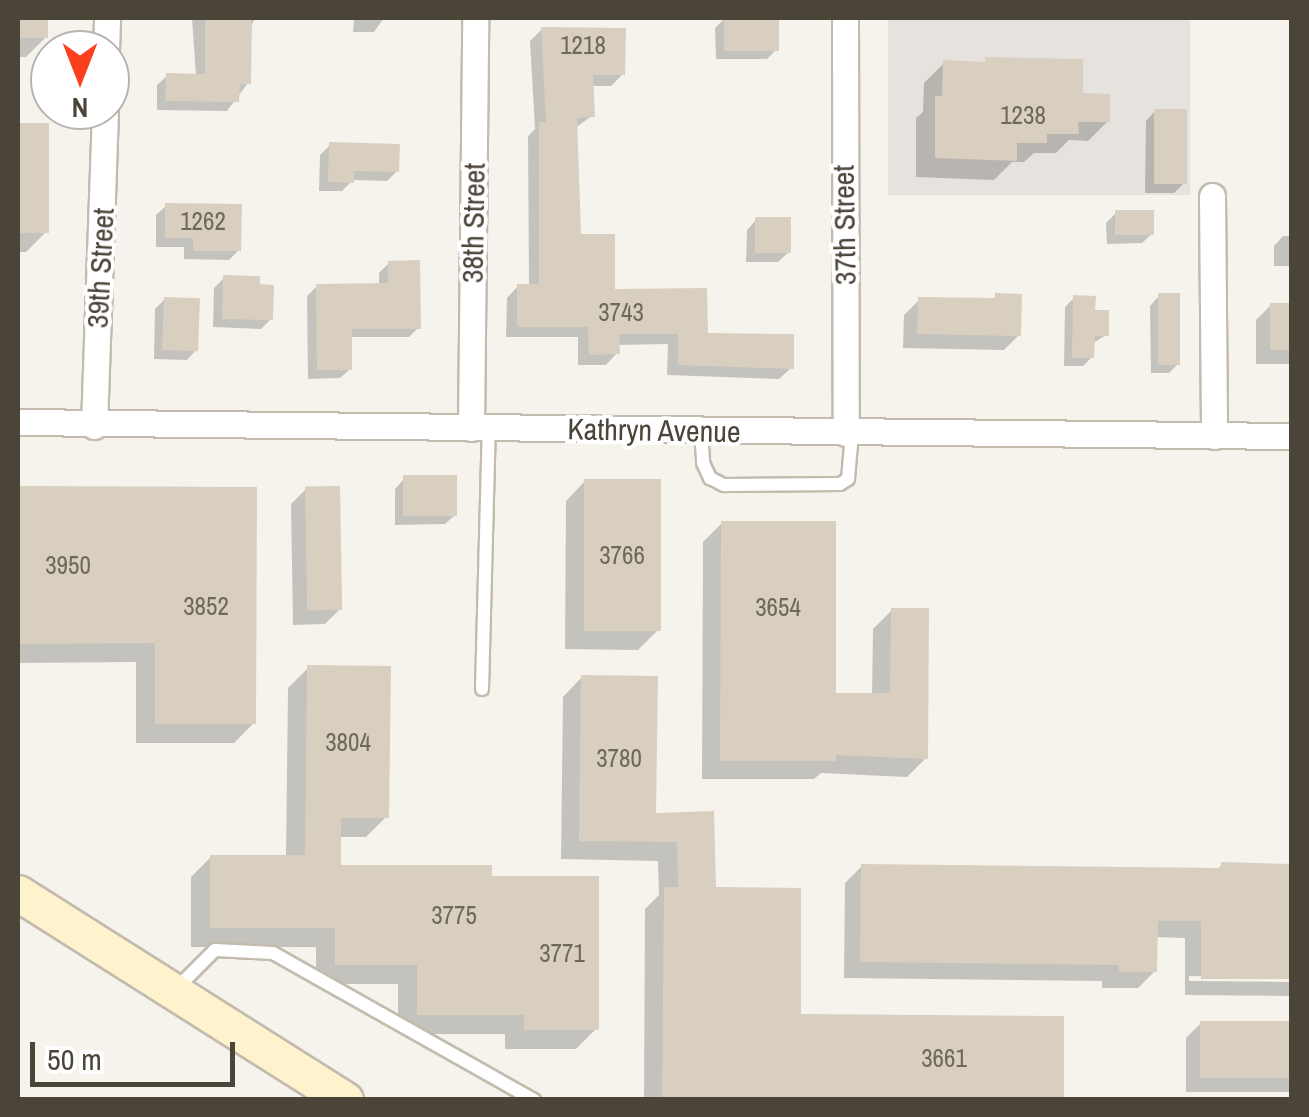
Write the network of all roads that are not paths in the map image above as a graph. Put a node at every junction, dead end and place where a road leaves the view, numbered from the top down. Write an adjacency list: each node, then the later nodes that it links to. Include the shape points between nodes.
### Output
1 (475, 18): 7 (street, 38th Street)
2 (845, 18): 9 (street, 37th Street)
3 (104, 130): 6 (street, 39th Street)
4 (1212, 196): 10 (street)
5 (18, 422): 6 (street, Kathryn Avenue)
6 (94, 426): 7 (street, Kathryn Avenue)
7 (480, 428): 8 (street, Kathryn Avenue); 12 (lane)
8 (702, 431): 9 (street, Kathryn Avenue); 9 (lane, via 703,463 724,486 840,484 848,479)
9 (850, 432): 10 (street, Kathryn Avenue)
10 (1214, 436): 11 (street, Kathryn Avenue)
11 (1292, 436)
12 (482, 690)
13 (18, 893): 14 (main road)
14 (174, 991): 15 (main road); 16 (lane, via 215,950 274,953)
15 (345, 1100)
16 (534, 1100)

